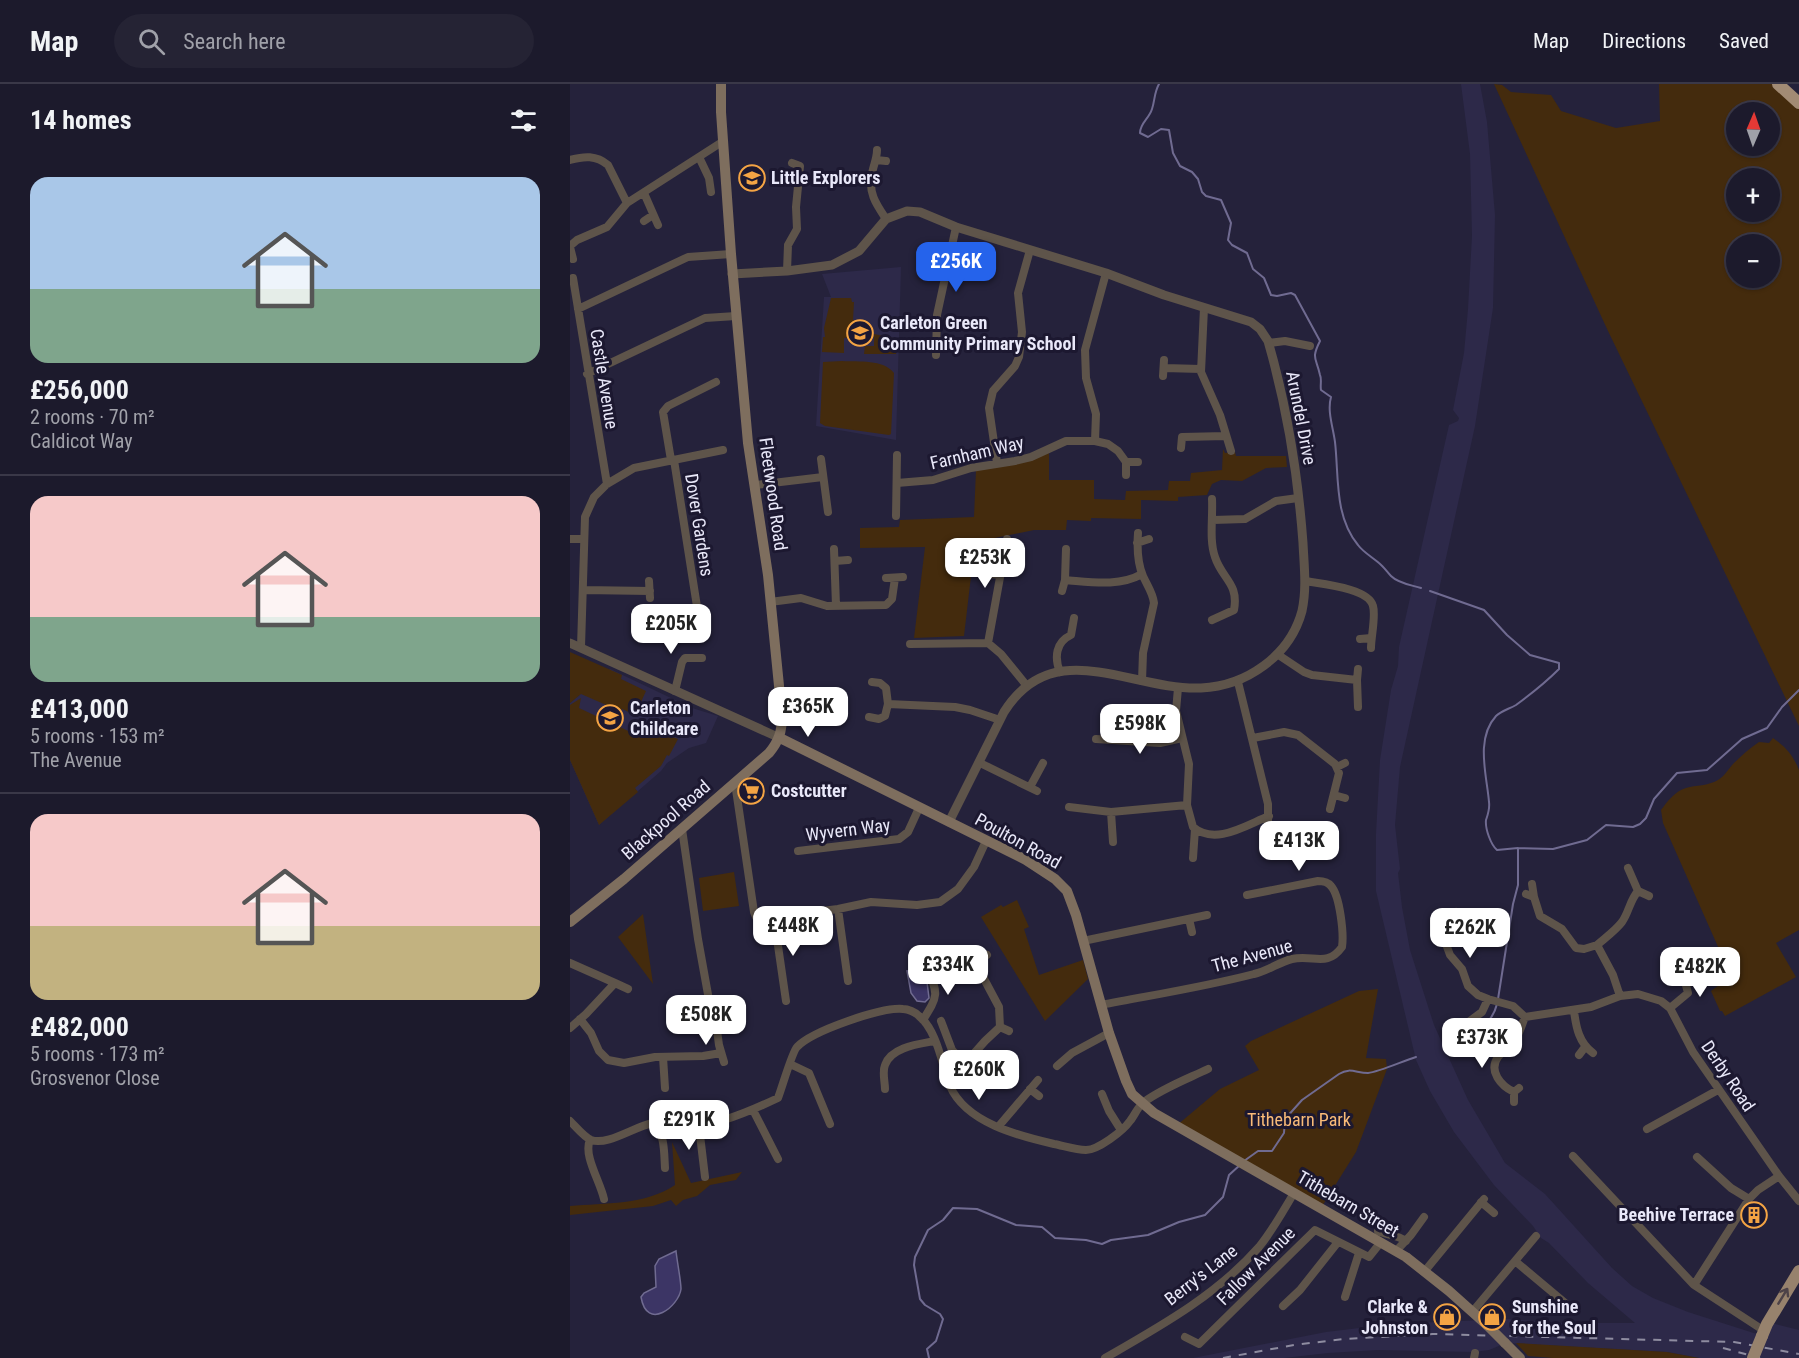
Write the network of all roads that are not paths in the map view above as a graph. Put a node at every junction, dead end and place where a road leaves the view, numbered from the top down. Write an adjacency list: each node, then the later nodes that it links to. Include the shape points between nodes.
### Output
1 (721, 84): 4 (main road, Fleetwood Road)
2 (1778, 84): 3 (highway)
3 (1799, 103)
4 (722, 142): 6 (street); 21 (main road, Fleetwood Road)
5 (877, 150): 8 (street)
6 (699, 157): 11 (street); 12 (street)
7 (570, 160): 13 (street, via 584,156 603,160)
8 (876, 160): 9 (street); 15 (street, via 871,192)
9 (886, 161)
10 (799, 162): 23 (street, via 797,229 788,245)
11 (711, 192)
12 (644, 193): 13 (street); 14 (street)
13 (627, 203): 19 (street, via 608,227)
14 (653, 215): 16 (street); 17 (street)
15 (886, 219): 18 (street, via 907,211 920,212); 23 (street, via 859,251 844,260)
16 (644, 221)
17 (658, 225)
18 (956, 227): 20 (street); 30 (street, via 937,315)
19 (570, 246): 22 (street)
20 (1030, 250): 24 (street); 49 (street, via 1018,293 1022,332 1019,357 993,391 989,408)
21 (730, 254): 25 (main road, Fleetwood Road); 28 (street, via 688,256)
22 (573, 259)
23 (787, 271): 25 (street)
24 (1106, 273): 27 (street); 40 (street, via 1085,350 1086,378 1096,414)
25 (732, 274): 29 (main road, Fleetwood Road)
26 (573, 278): 28 (street, Castle Avenue)
27 (1204, 308): 32 (street, via 1254,324); 36 (street)
28 (578, 309): 37 (street, Castle Avenue)
29 (736, 316): 37 (street, via 705,318); 54 (main road, Fleetwood Road, via 748,443)
30 (936, 343): 31 (street); 34 (street)
31 (947, 343)
32 (1269, 343): 33 (street, via 1285,341); 55 (street, Arundel Drive, via 1285,407)
33 (1310, 346)
34 (936, 355)
35 (1164, 368): 36 (street)
36 (1201, 369): 39 (street)
37 (587, 374): 53 (street, Castle Avenue)
38 (716, 382): 46 (street, Dover Gardens, via 663,412)
39 (1226, 436): 41 (street, via 1182,437); 43 (street)
40 (1095, 441): 47 (street, Farnham Way, via 1108,444); 49 (street, Farnham Way, via 1066,441 1031,457)
41 (1181, 448)
42 (723, 450): 46 (street)
43 (1231, 451)
44 (897, 454): 52 (street)
45 (821, 459): 51 (street)
46 (672, 460): 53 (street, via 634,468); 83 (street, Dover Gardens)
47 (1126, 462): 48 (street); 50 (street)
48 (1138, 462)
49 (996, 463): 52 (street, Farnham Way, via 933,480)
50 (1126, 475)
51 (823, 477): 54 (street); 57 (street)
52 (897, 483): 58 (street)
53 (607, 484): 62 (street, via 589,506)
54 (756, 485): 79 (main road, Fleetwood Road)
55 (1298, 498): 59 (street, via 1276,501 1245,519); 76 (street, Arundel Drive)
56 (1212, 499): 59 (street)
57 (828, 512)
58 (896, 516)
59 (1213, 520): 82 (street, via 1215,559 1235,592 1236,612)
60 (1138, 533): 65 (street)
61 (570, 539): 62 (street)
62 (584, 539): 77 (street)
63 (1007, 539): 72 (street)
64 (1149, 539): 65 (street)
65 (1137, 543): 71 (street)
66 (834, 549): 68 (street)
67 (1075, 554): 74 (street, via 1066,553)
68 (835, 561): 69 (street); 80 (street)
69 (848, 561)
70 (980, 573): 72 (street)
71 (1142, 574): 74 (street, via 1107,582); 96 (street, via 1154,603 1143,653)
72 (1000, 575): 87 (street)
73 (895, 578): 80 (street, via 890,604)
74 (1065, 580): 78 (street)
75 (649, 581): 77 (street, via 650,594)
76 (1305, 581): 84 (street, via 1351,590 1369,598 1373,606); 91 (street, Arundel Drive, via 1298,624)
77 (583, 590): 89 (street)
78 (1062, 591)
79 (770, 602): 80 (street, via 801,598); 106 (main road, Fleetwood Road, via 782,716)
80 (836, 606)
81 (1074, 618): 94 (street, via 1071,635 1059,644)
82 (1212, 620)
83 (701, 632)
84 (1371, 638): 85 (street); 90 (street)
85 (1360, 639)
86 (570, 643): 89 (street)
87 (988, 643): 88 (street); 99 (street)
88 (910, 644)
89 (581, 647): 101 (street)
90 (1371, 648)
91 (1277, 654): 95 (street, via 1312,675); 98 (street, Arundel Drive)
92 (702, 658): 101 (street, via 685,658)
93 (1359, 669): 95 (street)
94 (1060, 672): 96 (street, Arundel Drive, via 1082,669); 99 (street, Arundel Drive)
95 (1357, 680): 103 (street)
96 (1142, 681): 100 (street, Arundel Drive)
97 (872, 682): 102 (street, via 886,688)
98 (1238, 682): 100 (street, Arundel Drive); 108 (street)
99 (1027, 686): 105 (street, Arundel Drive)
100 (1178, 688): 107 (street, via 1176,711)
101 (675, 691): 106 (street)
102 (888, 704): 104 (street, via 885,716); 105 (street, via 955,707)
103 (1358, 707)
104 (869, 717)
105 (1000, 720): 110 (street, Arundel Drive)
106 (780, 738): 112 (main road, Blackpool Road); 117 (main road, Poulton Road)
107 (1182, 738): 109 (street, via 1111,745); 115 (street, via 1189,764)
108 (1253, 738): 113 (street, via 1291,732 1298,735 1340,765); 120 (street)
109 (1096, 739)
110 (980, 763): 111 (street, via 1034,789); 121 (street, Arundel Drive)
111 (1043, 763)
112 (735, 783): 122 (main road, Blackpool Road); 137 (street, via 753,912 759,919)
113 (1334, 795): 114 (street); 118 (street)
114 (1344, 798)
115 (1187, 805): 119 (street); 123 (street)
116 (1070, 807): 119 (street, via 1085,813)
117 (919, 808): 121 (main road, Poulton Road); 127 (street, Wyvern Way, via 908,832 899,839)
118 (1330, 809)
119 (1111, 812): 126 (street)
120 (1269, 816): 123 (street, via 1220,834 1206,835); 124 (street)
121 (949, 822): 125 (main road, Poulton Road)
122 (682, 829): 139 (main road, Blackpool Road); 153 (street)
123 (1195, 829): 128 (street)
124 (1268, 831)
125 (987, 841): 134 (street, via 958,889 940,902 871,902); 141 (main road, Poulton Road, via 1061,884 1067,891)
126 (1113, 842)
127 (798, 851)
128 (1193, 858)
129 (1628, 868): 131 (street)
130 (1532, 884): 142 (street, via 1530,896 1540,916 1562,929 1576,948)
131 (1638, 891): 133 (street); 142 (street, via 1622,922)
132 (1247, 895): 156 (street, The Avenue, via 1259,897 1326,882 1338,904 1342,947 1325,960 1289,960 1257,974)
133 (1649, 896)
134 (838, 909): 137 (street); 149 (street)
135 (1456, 912): 154 (street, via 1438,922 1450,955 1462,969 1468,986)
136 (1207, 915): 138 (street)
137 (774, 918): 155 (street)
138 (1189, 919): 140 (street); 141 (street)
139 (570, 922)
140 (1192, 932)
141 (1083, 941): 156 (main road, Poulton Road)
142 (1597, 945): 152 (street)
143 (987, 955): 144 (street)
144 (975, 962): 147 (street); 164 (street, via 999,1007)
145 (570, 963): 150 (street)
146 (927, 968): 161 (street, via 936,989 934,1004)
147 (963, 968)
148 (1683, 974): 157 (street, via 1688,993)
149 (848, 981)
150 (615, 983): 151 (street); 160 (street)
151 (628, 989)
152 (1620, 996): 157 (street, via 1650,996); 158 (street)
153 (709, 1000)
154 (1490, 1000): 159 (street, via 1513,1006); 167 (street, via 1470,1023)
155 (786, 1001)
156 (1101, 1005): 168 (main road, Poulton Road)
157 (1670, 1008): 185 (street, Derby Road)
158 (1574, 1011): 159 (street); 170 (street)
159 (1525, 1017): 188 (street, via 1516,1038 1494,1067 1501,1083 1516,1090)
160 (580, 1019): 165 (street); 174 (street, via 598,1051 608,1060 624,1063)
161 (923, 1020): 169 (street); 176 (street, via 905,1008 846,1022 807,1038 794,1049)
162 (941, 1021): 177 (street, via 952,1050)
163 (716, 1023): 171 (street)
164 (1000, 1027): 166 (street); 177 (street)
165 (570, 1028)
166 (1009, 1031)
167 (1455, 1032)
168 (1109, 1033): 178 (street); 189 (main road, Poulton Road, via 1130,1091)
169 (935, 1041): 180 (street); 183 (street, via 890,1057 884,1067)
170 (1585, 1047): 172 (street); 173 (street)
171 (721, 1053): 174 (street); 175 (street)
172 (1593, 1053)
173 (1579, 1055)
174 (663, 1057): 182 (street)
175 (724, 1062)
176 (790, 1064): 190 (street, via 778,1098); 193 (street, via 809,1073)
177 (966, 1064): 180 (street)
178 (1057, 1066)
179 (1208, 1069): 189 (street)
180 (947, 1077): 195 (street, via 962,1102)
181 (1038, 1080): 184 (street)
182 (664, 1088)
183 (885, 1089)
184 (1030, 1089): 187 (street); 195 (street)
185 (1718, 1090): 197 (street); 203 (street, Derby Road)
186 (1101, 1094): 196 (street)
187 (1039, 1096)
188 (1514, 1101)
189 (1141, 1103): 196 (street); 205 (main road, Tithebarn Street)
190 (753, 1110): 194 (street); 201 (street)
191 (570, 1121): 198 (street)
192 (654, 1123): 194 (street); 198 (street, via 610,1139); 202 (street, via 663,1141)
193 (830, 1124)
194 (701, 1125): 204 (street)
195 (998, 1127): 196 (street, via 1088,1150)
196 (1121, 1130)
197 (1647, 1130)
198 (590, 1140): 206 (street, via 589,1158)
199 (1573, 1156): 220 (street)
200 (1697, 1157): 207 (street)
201 (778, 1159)
202 (665, 1168)
203 (1779, 1176): 207 (street); 208 (street, Derby Road)
204 (705, 1177)
205 (1294, 1193): 211 (main road, Tithebarn Street); 227 (street, Berry's Lane, via 1272,1230 1244,1264 1187,1308)
206 (604, 1199)
207 (1749, 1199): 220 (street)
208 (1799, 1201)
209 (1494, 1213): 219 (street, via 1483,1200)
210 (1424, 1217): 213 (street)
211 (1379, 1236): 213 (street); 215 (main road, Tithebarn Street); 216 (street, via 1369,1257)
212 (1536, 1236): 217 (street)
213 (1406, 1241): 215 (street)
214 (1338, 1242): 216 (street, Fallow Avenue); 222 (street); 226 (street, Fallow Avenue, via 1315,1230 1199,1344)
215 (1396, 1251): 219 (main road, Tithebarn Street)
216 (1359, 1253): 221 (street)
217 (1515, 1261): 223 (street); 224 (street)
218 (1799, 1271): 225 (main road, one-way to 218)
219 (1424, 1272): 224 (main road, Tithebarn Street)
220 (1694, 1285): 225 (street)
221 (1345, 1297)
222 (1283, 1306)
223 (1570, 1307)
224 (1473, 1311): 228 (main road, Tithebarn Street, bridge)
225 (1763, 1333): 229 (main road, bridge)
226 (1185, 1337)
227 (1105, 1358)
228 (1520, 1358)
229 (1754, 1358)

